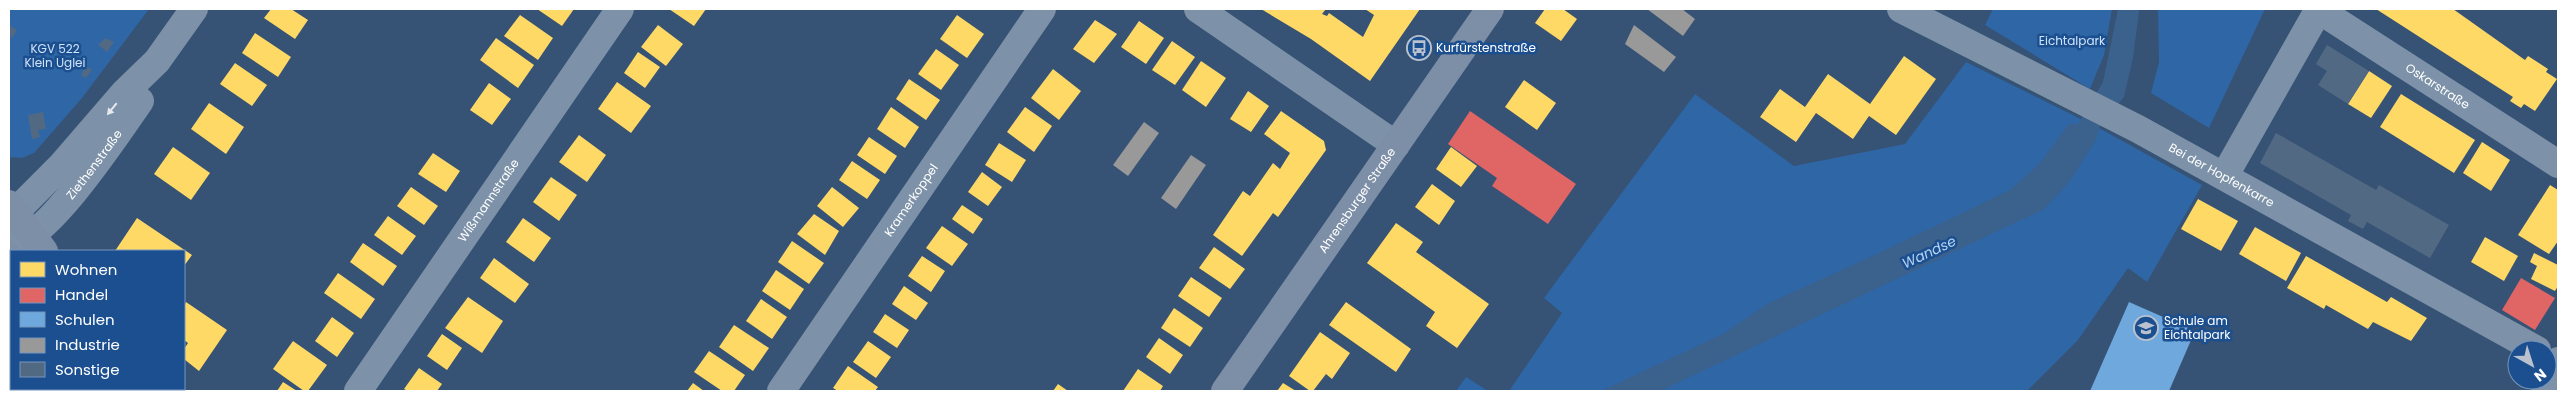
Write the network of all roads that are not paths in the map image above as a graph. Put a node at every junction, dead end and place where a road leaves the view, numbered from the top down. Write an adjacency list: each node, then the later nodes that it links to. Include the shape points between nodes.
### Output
1 (194, 9): 8 (street, Ziethenstraße)
2 (620, 9): 16 (street, Wißmannstraße)
3 (1042, 9): 17 (street, Kramerkoppel)
4 (1198, 9): 9 (street)
5 (1490, 9): 9 (main road, Ahrensburger Straße)
6 (1901, 9): 11 (street, Bei der Hopfenkarre)
7 (2319, 9): 10 (street, Oskarstraße); 11 (street, Oskarstraße)
8 (157, 61): 12 (street, Ziethenstraße, one-way to 12, via 125,92 62,166); 13 (street, Ziethenstraße, via 146,92 93,168)
9 (1396, 145): 18 (main road, Ahrensburger Straße)
10 (2558, 164)
11 (2225, 175): 14 (street, Bei der Hopfenkarre)
12 (11, 211): 13 (main road)
13 (28, 244)
14 (2519, 340)
15 (2558, 361): 19 (street)
16 (358, 391)
17 (781, 391)
18 (1225, 391)
19 (2545, 391)

